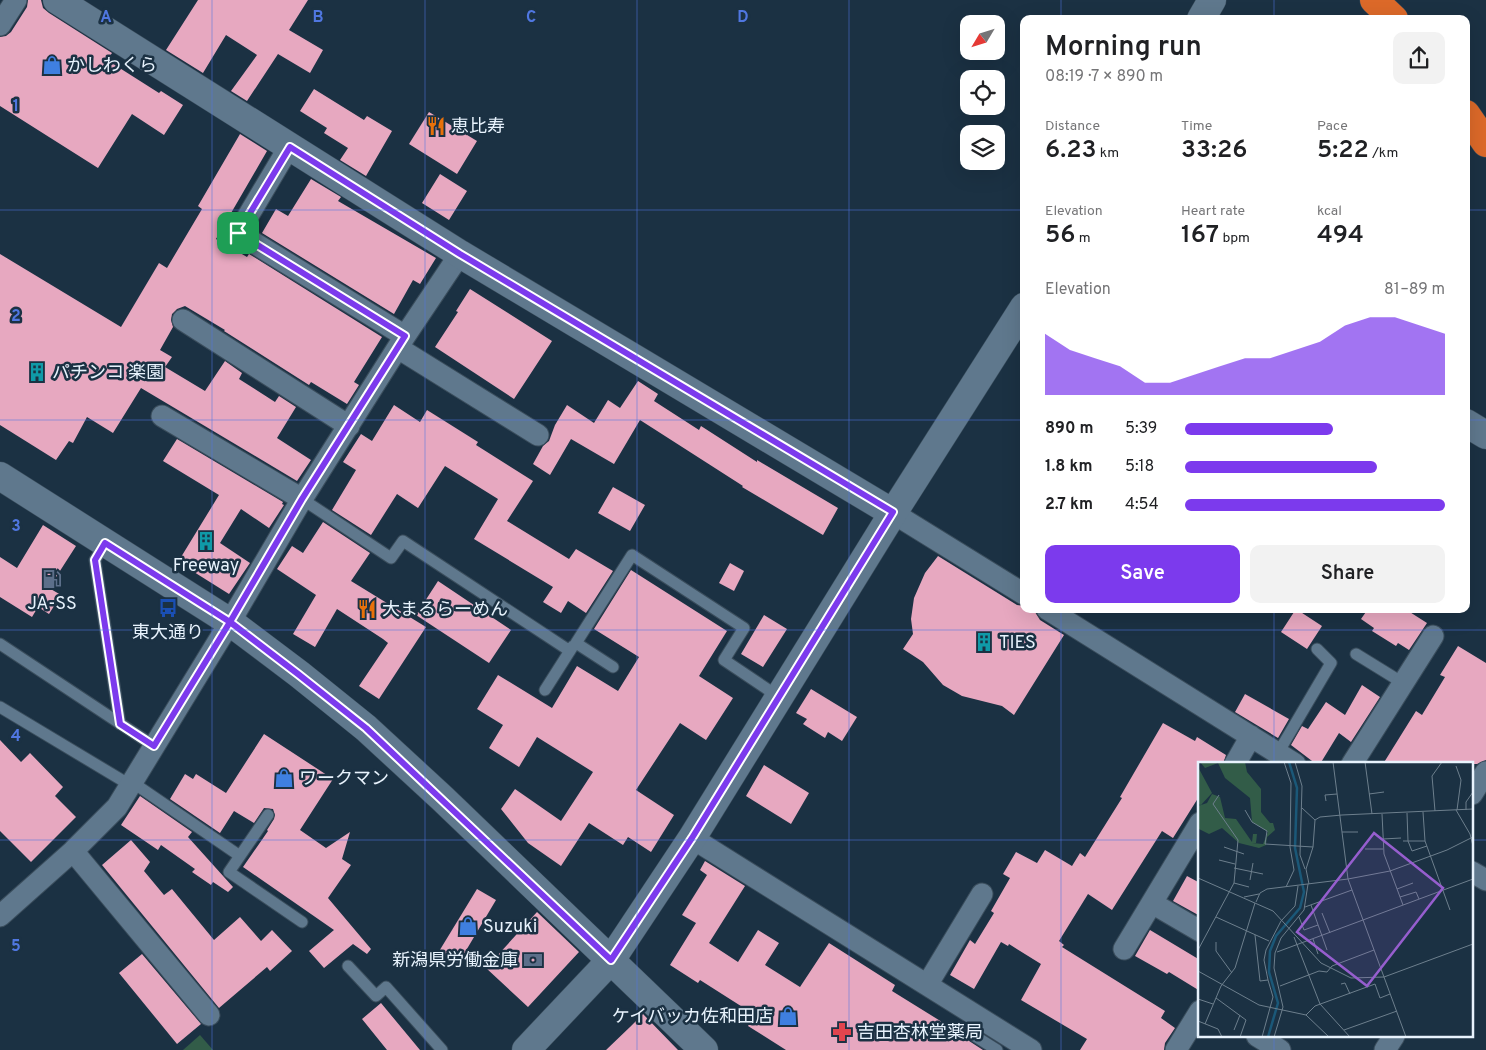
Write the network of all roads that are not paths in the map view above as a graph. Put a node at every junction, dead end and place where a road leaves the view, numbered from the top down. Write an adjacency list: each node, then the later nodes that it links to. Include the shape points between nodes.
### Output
1 (16, 0): 7 (street)
2 (57, 0): 10 (street)
3 (1212, 0): 5 (street)
4 (1374, 0): 6 (highway)
5 (1203, 15)
6 (1390, 15)
7 (0, 25)
8 (1470, 120): 9 (highway)
9 (1486, 143)
10 (290, 147): 11 (street); 14 (street, via 238,233)
11 (460, 254): 14 (street); 22 (street)
12 (1020, 313): 22 (street)
13 (184, 320): 17 (street)
14 (402, 342): 17 (street); 18 (street)
15 (162, 416): 21 (street)
16 (1470, 425): 19 (street)
17 (348, 426): 21 (street)
18 (538, 435)
19 (1486, 435)
20 (0, 476): 23 (street)
21 (302, 499): 26 (street); 29 (lane, via 391,558 403,541)
22 (893, 512): 24 (street); 35 (street)
23 (105, 543): 26 (street); 37 (lane, via 95,560)
24 (1020, 591)
25 (1053, 613): 38 (street)
26 (230, 622): 39 (street); 59 (street, via 366,728)
27 (1433, 636): 33 (street)
28 (0, 644): 37 (lane)
29 (573, 647): 32 (lane); 34 (lane); 35 (lane, via 632,555 744,628 724,660)
30 (1317, 649): 40 (lane, via 1331,662)
31 (1356, 654): 33 (lane)
32 (613, 667)
33 (1403, 683): 42 (street)
34 (545, 690)
35 (779, 696): 48 (street)
36 (0, 707): 44 (lane)
37 (120, 724): 39 (lane)
38 (1251, 736): 40 (street); 41 (street)
39 (154, 746): 44 (street)
40 (1287, 759)
41 (1236, 762)
42 (1353, 762)
43 (1486, 772): 45 (street)
44 (131, 784): 49 (street, via 117,807); 50 (lane)
45 (1474, 791)
46 (268, 814): 50 (lane)
47 (1198, 826): 54 (street)
48 (692, 838): 59 (street); 61 (street)
49 (73, 851): 55 (street); 62 (street)
50 (240, 856): 56 (lane, via 229,872)
51 (1474, 873): 52 (street)
52 (1486, 880)
53 (982, 894): 61 (street)
54 (1152, 903): 57 (street); 58 (street)
55 (0, 916)
56 (302, 922)
57 (1198, 929)
58 (1124, 949)
59 (611, 960): 68 (street); 69 (street)
60 (348, 966): 67 (lane, via 376,996 386,987)
61 (927, 985): 71 (street)
62 (209, 1015)
63 (1198, 1015): 72 (street)
64 (970, 1033): 70 (lane)
65 (1261, 1038): 73 (street)
66 (1393, 1038): 74 (street)
67 (442, 1050)
68 (526, 1050)
69 (704, 1050)
70 (997, 1050)
71 (1031, 1050)
72 (1176, 1050)
73 (1280, 1050)
74 (1385, 1050)

